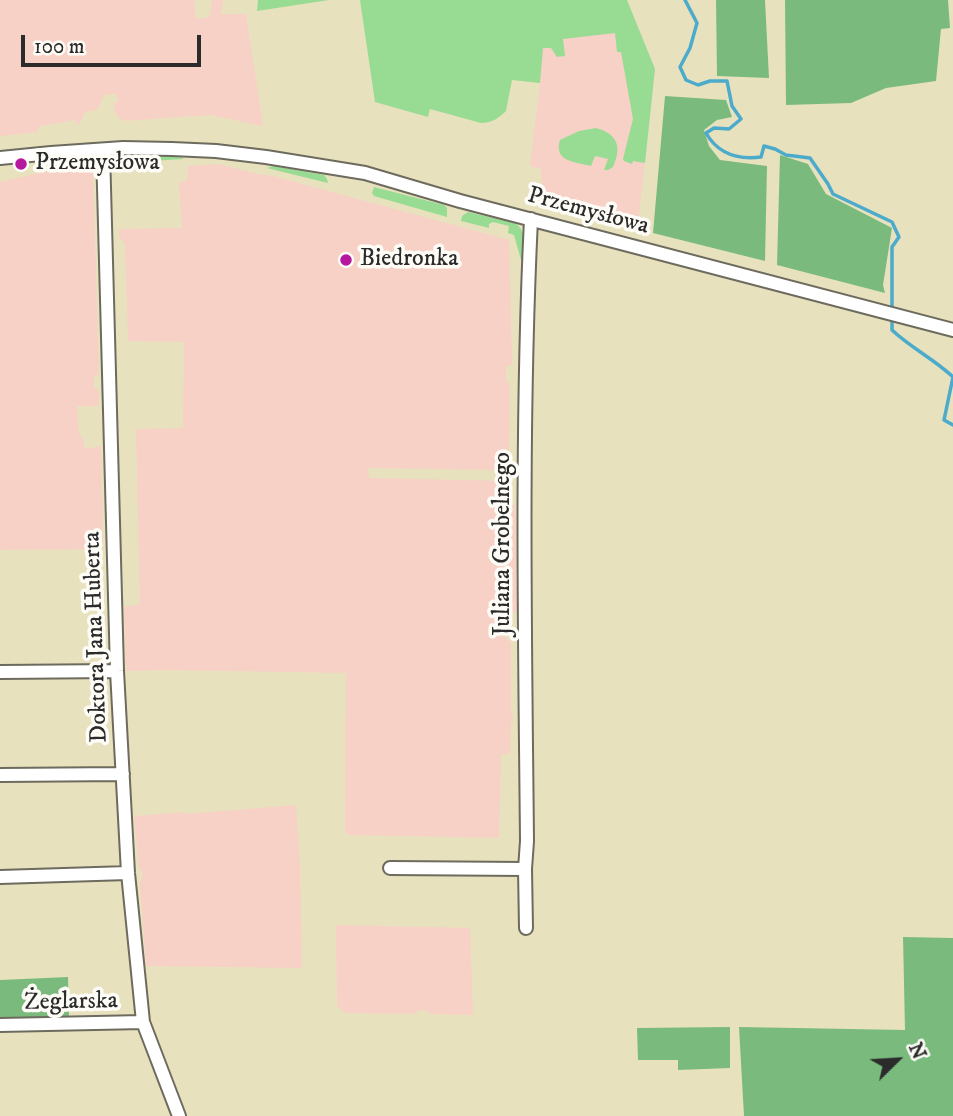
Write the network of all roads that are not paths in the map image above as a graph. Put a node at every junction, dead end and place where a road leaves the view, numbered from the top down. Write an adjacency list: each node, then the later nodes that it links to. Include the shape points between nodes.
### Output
1 (103, 150): 2 (street, Przemysłowa); 3 (street, Przemysłowa, via 216,151 365,173); 5 (street, Doktora Jana Huberta)
2 (0, 158)
3 (531, 219): 4 (street, Przemysłowa); 10 (street, Juliana Grobelnego, via 523,477)
4 (953, 330)
5 (117, 671): 6 (street); 7 (street, Doktora Jana Huberta)
6 (0, 672)
7 (123, 774): 8 (street); 11 (street, Doktora Jana Huberta)
8 (0, 775)
9 (390, 868): 10 (street)
10 (526, 869): 13 (street, Juliana Grobelnego)
11 (128, 873): 12 (street); 14 (street, Doktora Jana Huberta)
12 (0, 877)
13 (526, 928)
14 (143, 1022): 15 (street, Żeglarska); 16 (street, Doktora Jana Huberta)
15 (0, 1025)
16 (179, 1116)

